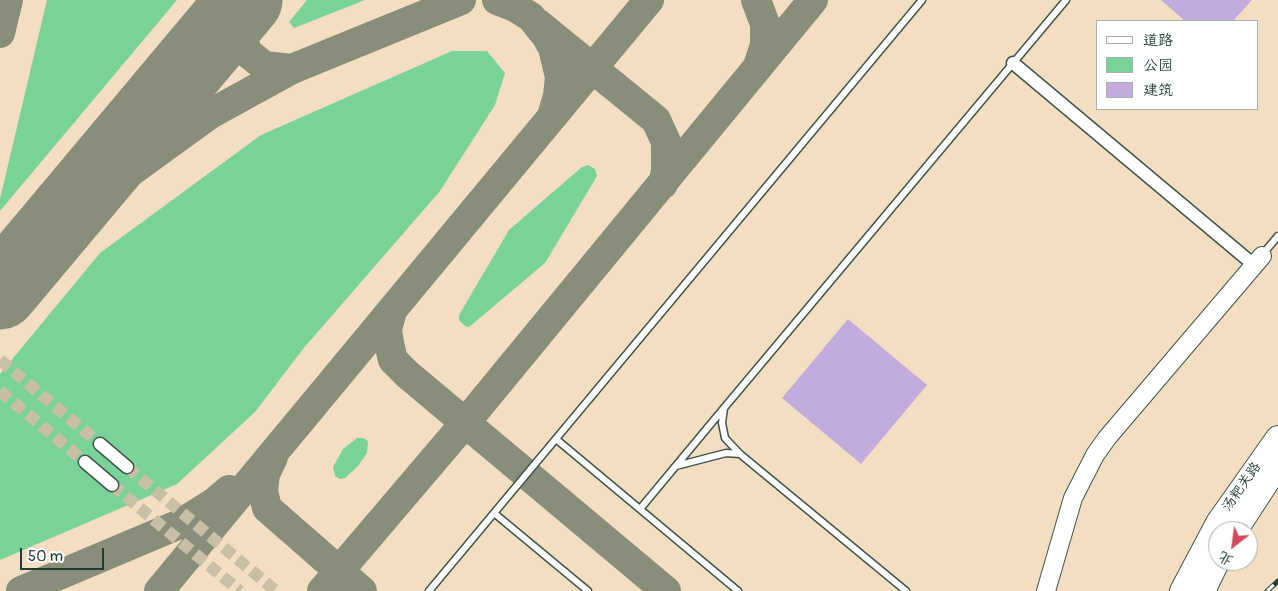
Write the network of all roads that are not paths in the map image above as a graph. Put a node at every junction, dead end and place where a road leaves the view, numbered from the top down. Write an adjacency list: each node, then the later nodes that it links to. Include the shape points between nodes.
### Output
1 (922, 0): 8 (lane)
2 (1066, 0): 3 (lane)
3 (1013, 63): 5 (street); 6 (lane)
4 (1278, 236): 5 (lane)
5 (1258, 261): 24 (street, via 1096,455 1073,498)
6 (724, 408): 10 (lane, via 725,438); 13 (lane)
7 (1278, 438): 25 (highway, 汤粑关路, via 1218,523)
8 (556, 439): 16 (lane); 17 (lane)
9 (100, 444): 14 (street)
10 (740, 454): 13 (lane, via 726,454); 23 (lane)
11 (85, 462): 15 (street)
12 (1278, 465): 18 (highway, 汤粑关路)
13 (676, 466): 16 (lane)
14 (128, 467)
15 (112, 485)
16 (640, 509): 22 (lane)
17 (494, 513): 20 (lane); 21 (lane)
18 (1242, 521)
19 (1213, 571): 26 (highway)
20 (428, 591)
21 (588, 591)
22 (738, 591)
23 (906, 591)
24 (1046, 591)
25 (1182, 591)
26 (1203, 591)

